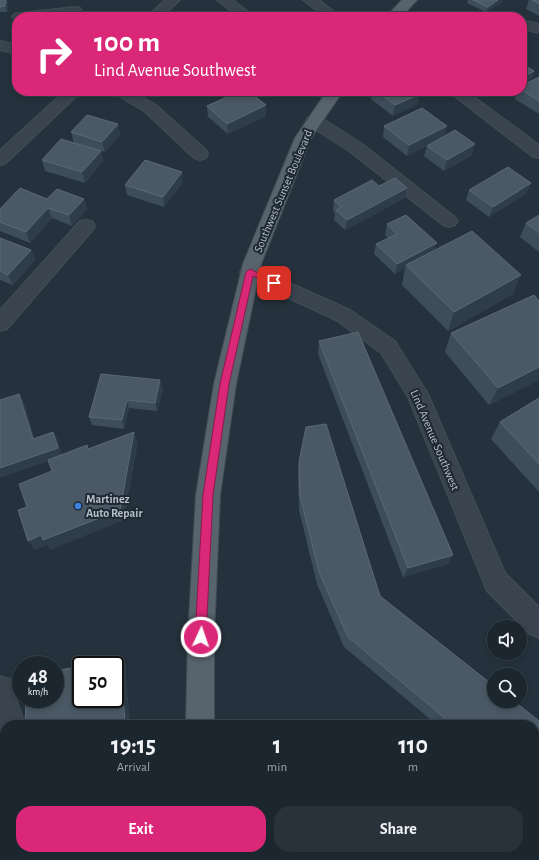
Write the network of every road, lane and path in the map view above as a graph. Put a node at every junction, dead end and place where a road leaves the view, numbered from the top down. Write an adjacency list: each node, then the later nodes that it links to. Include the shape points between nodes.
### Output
1 (173, 0): 9 (street)
2 (224, 0): 7 (street)
3 (310, 0): 10 (street)
4 (410, 0): 11 (main road)
5 (87, 2): 6 (street)
6 (65, 10): 8 (street)
7 (240, 11)
8 (52, 12)
9 (160, 12)
10 (327, 12)
11 (398, 12)
12 (527, 25): 13 (street)
13 (539, 29)
14 (0, 45): 15 (street)
15 (12, 49)
16 (69, 96): 23 (street)
17 (130, 96): 22 (street, via 150,108)
18 (332, 96): 20 (main road, Southwest Sunset Boulevard)
19 (463, 96): 21 (street)
20 (314, 121): 24 (street, via 355,147); 26 (main road, Southwest Sunset Boulevard, via 303,138)
21 (539, 153)
22 (200, 154)
23 (0, 159)
24 (450, 221)
25 (86, 226): 27 (street)
26 (250, 272): 28 (street, Lind Avenue Southwest, via 343,315 388,346 417,394 496,582); 31 (main road, Southwest Sunset Boulevard, via 224,384 208,495)
27 (0, 323)
28 (539, 625)
29 (0, 689): 30 (street)
30 (9, 720)
31 (200, 720)

